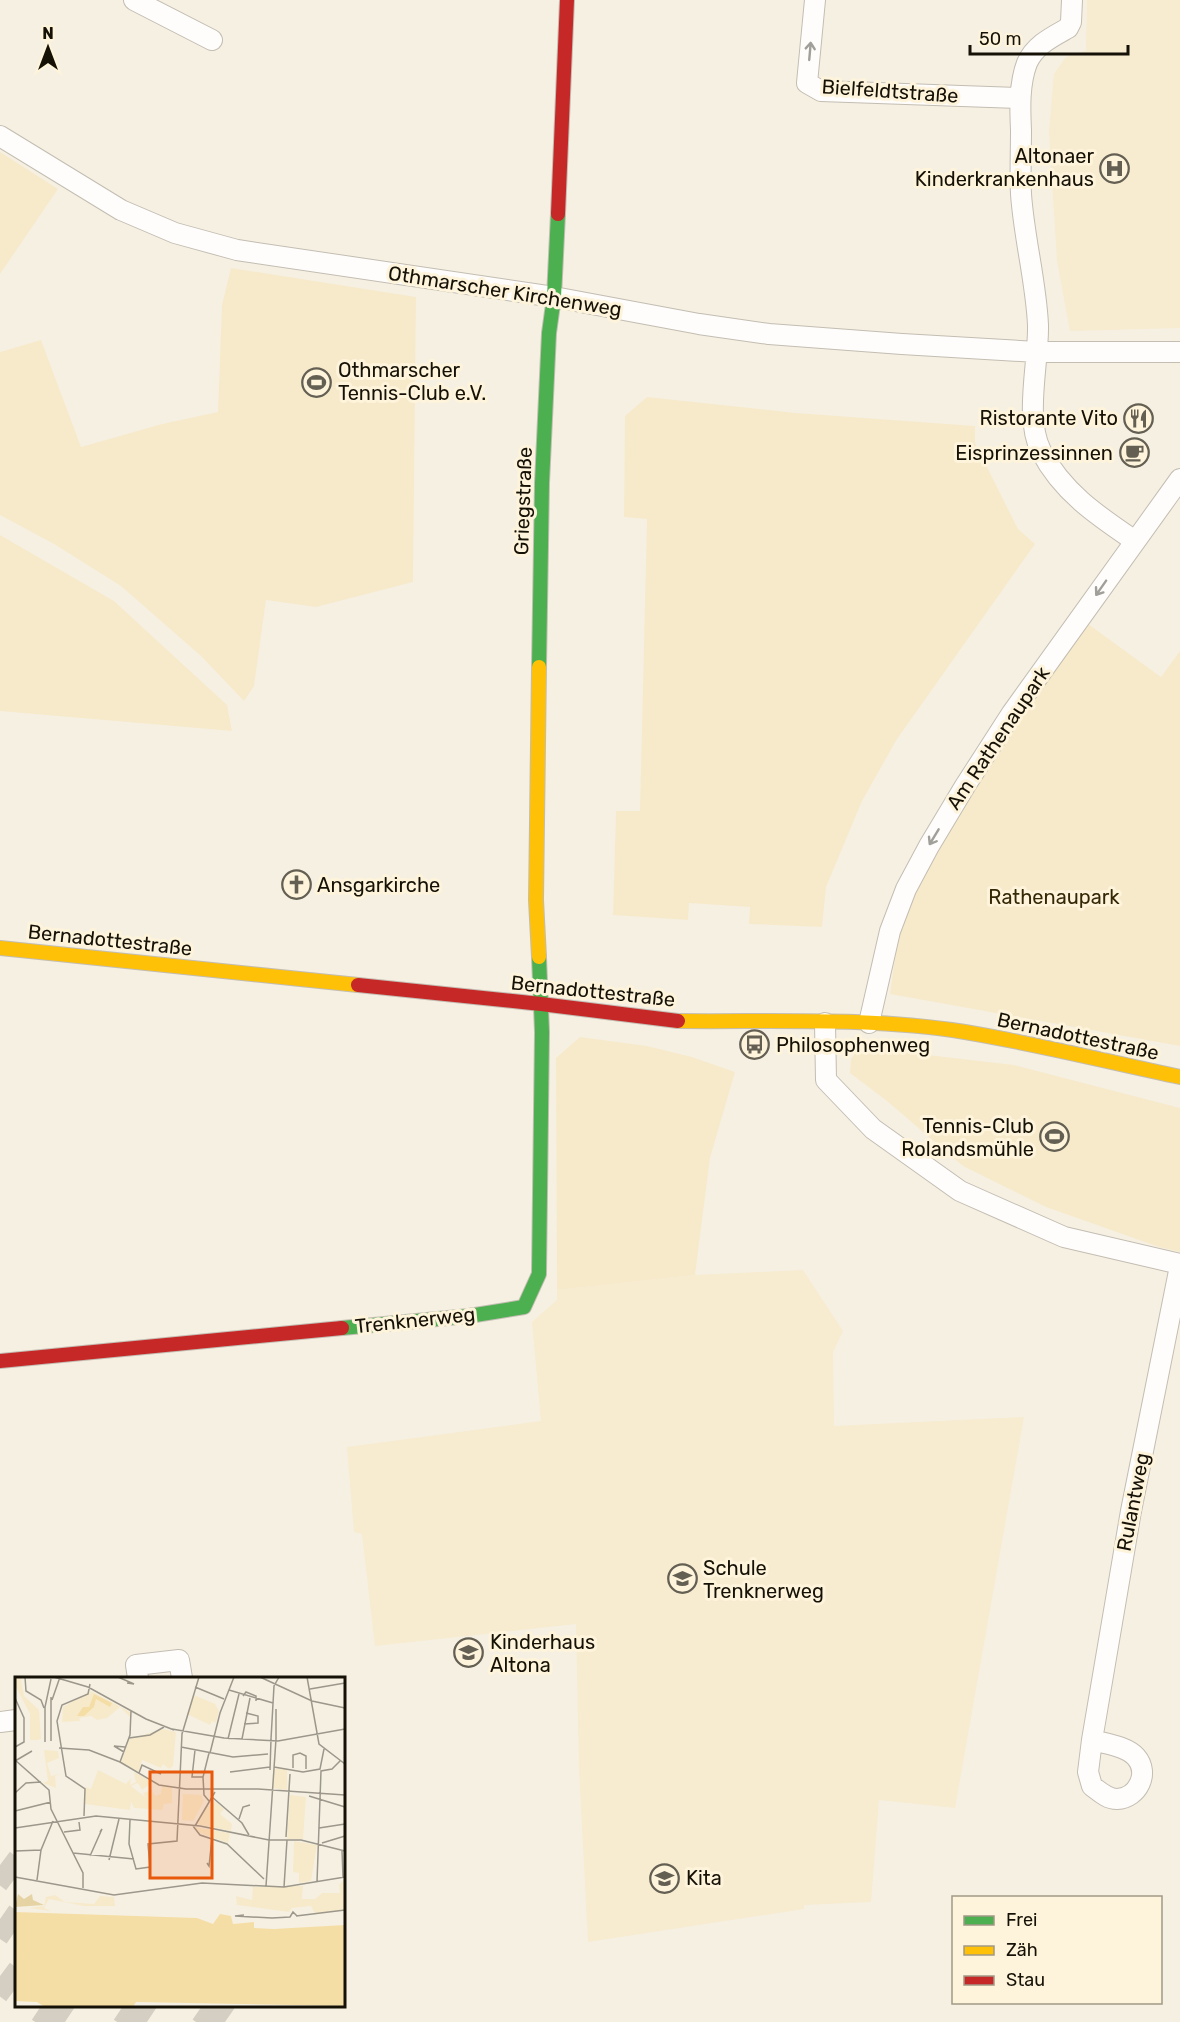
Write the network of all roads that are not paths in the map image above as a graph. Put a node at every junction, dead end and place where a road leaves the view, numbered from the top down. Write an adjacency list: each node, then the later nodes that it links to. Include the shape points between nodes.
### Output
1 (134, 0): 5 (street)
2 (567, 0): 8 (street, Griegstraße)
3 (815, 0): 6 (street, Bielfeldtstraße, one-way to 3, via 821,91 807,84)
4 (1072, 0): 6 (street, via 1068,28 1051,36 1027,63)
5 (212, 40)
6 (1020, 98): 9 (street, via 1021,193 1038,323)
7 (0, 136): 8 (street, Othmarscher Kirchenweg, via 109,204 175,233 237,250)
8 (554, 297): 9 (street, Othmarscher Kirchenweg, via 769,334); 14 (street, Griegstraße, via 542,483 536,900)
9 (1037, 352): 10 (street, Othmarscher Kirchenweg); 12 (street, via 1034,408 1041,450 1062,484)
10 (1180, 352)
11 (1180, 481): 12 (street, Am Rathenaupark)
12 (1135, 541): 16 (street, Am Rathenaupark, one-way to 16, via 1012,713 928,846 890,932)
13 (0, 948): 14 (street, Bernadottestraße)
14 (541, 1004): 15 (street, Bernadottestraße, via 669,1021); 19 (street, Trenknerweg, via 539,1274 524,1307 458,1317)
15 (825, 1023): 16 (street, Bernadottestraße); 18 (street, via 826,1080 873,1129 960,1191 1064,1237)
16 (869, 1023): 17 (street, Bernadottestraße, via 965,1032)
17 (1180, 1077)
18 (1180, 1265): 24 (street, Rulantweg, via 1131,1511)
19 (0, 1361)
20 (138, 1677): 21 (street, via 136,1665 180,1660)
21 (182, 1677)
22 (15, 1720): 23 (street)
23 (0, 1722)
24 (1092, 1740)

